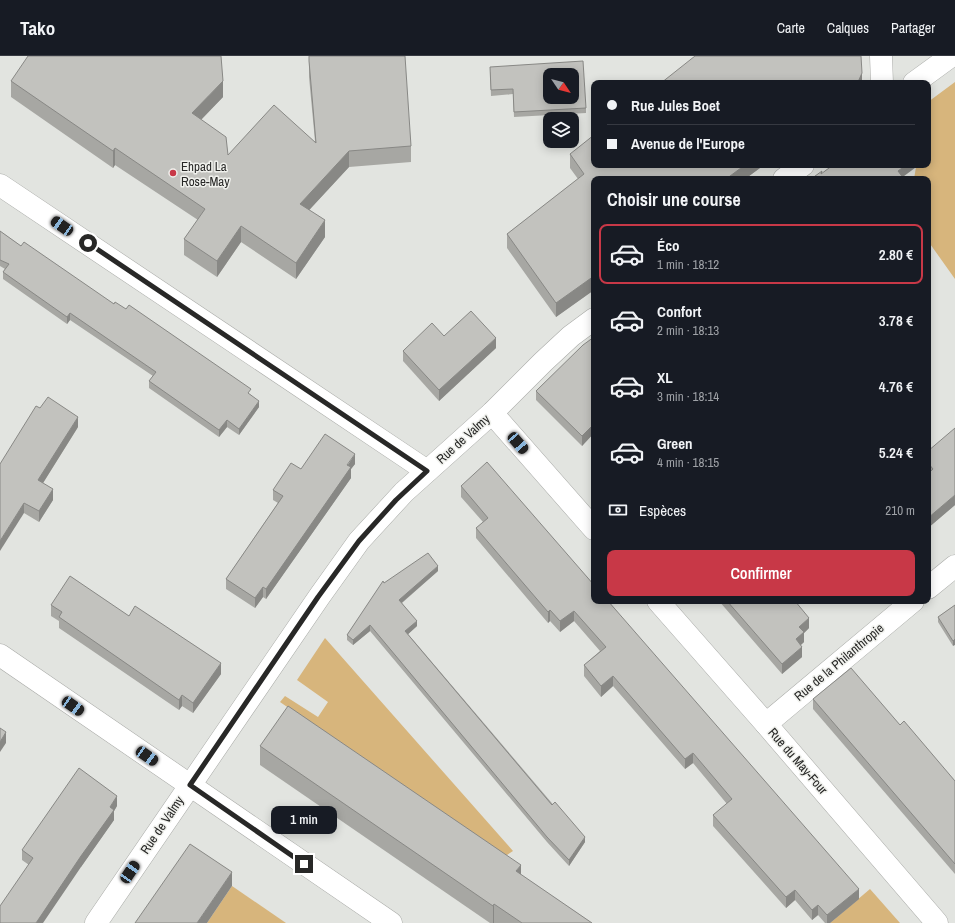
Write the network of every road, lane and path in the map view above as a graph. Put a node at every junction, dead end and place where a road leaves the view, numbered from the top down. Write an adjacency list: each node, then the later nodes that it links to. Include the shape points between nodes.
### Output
1 (881, 56): 3 (street)
2 (951, 56): 4 (street)
3 (882, 80)
4 (918, 80)
5 (799, 168): 6 (street)
6 (788, 176)
7 (0, 184): 10 (street)
8 (591, 321): 9 (street, Rue de Valmy, via 571,336)
9 (492, 413): 10 (street, Rue de Valmy); 11 (street)
10 (427, 471): 18 (street, Rue de Valmy, via 359,541)
11 (591, 526)
12 (955, 566): 13 (street)
13 (931, 586)
14 (661, 604): 17 (street, Rue du May-Four)
15 (909, 604): 17 (street, Rue de la Philanthropie)
16 (0, 655): 18 (street)
17 (766, 724): 21 (street, Rue du May-Four)
18 (190, 785): 19 (street, Rue de Valmy); 20 (street)
19 (96, 923)
20 (391, 923)
21 (937, 923)

